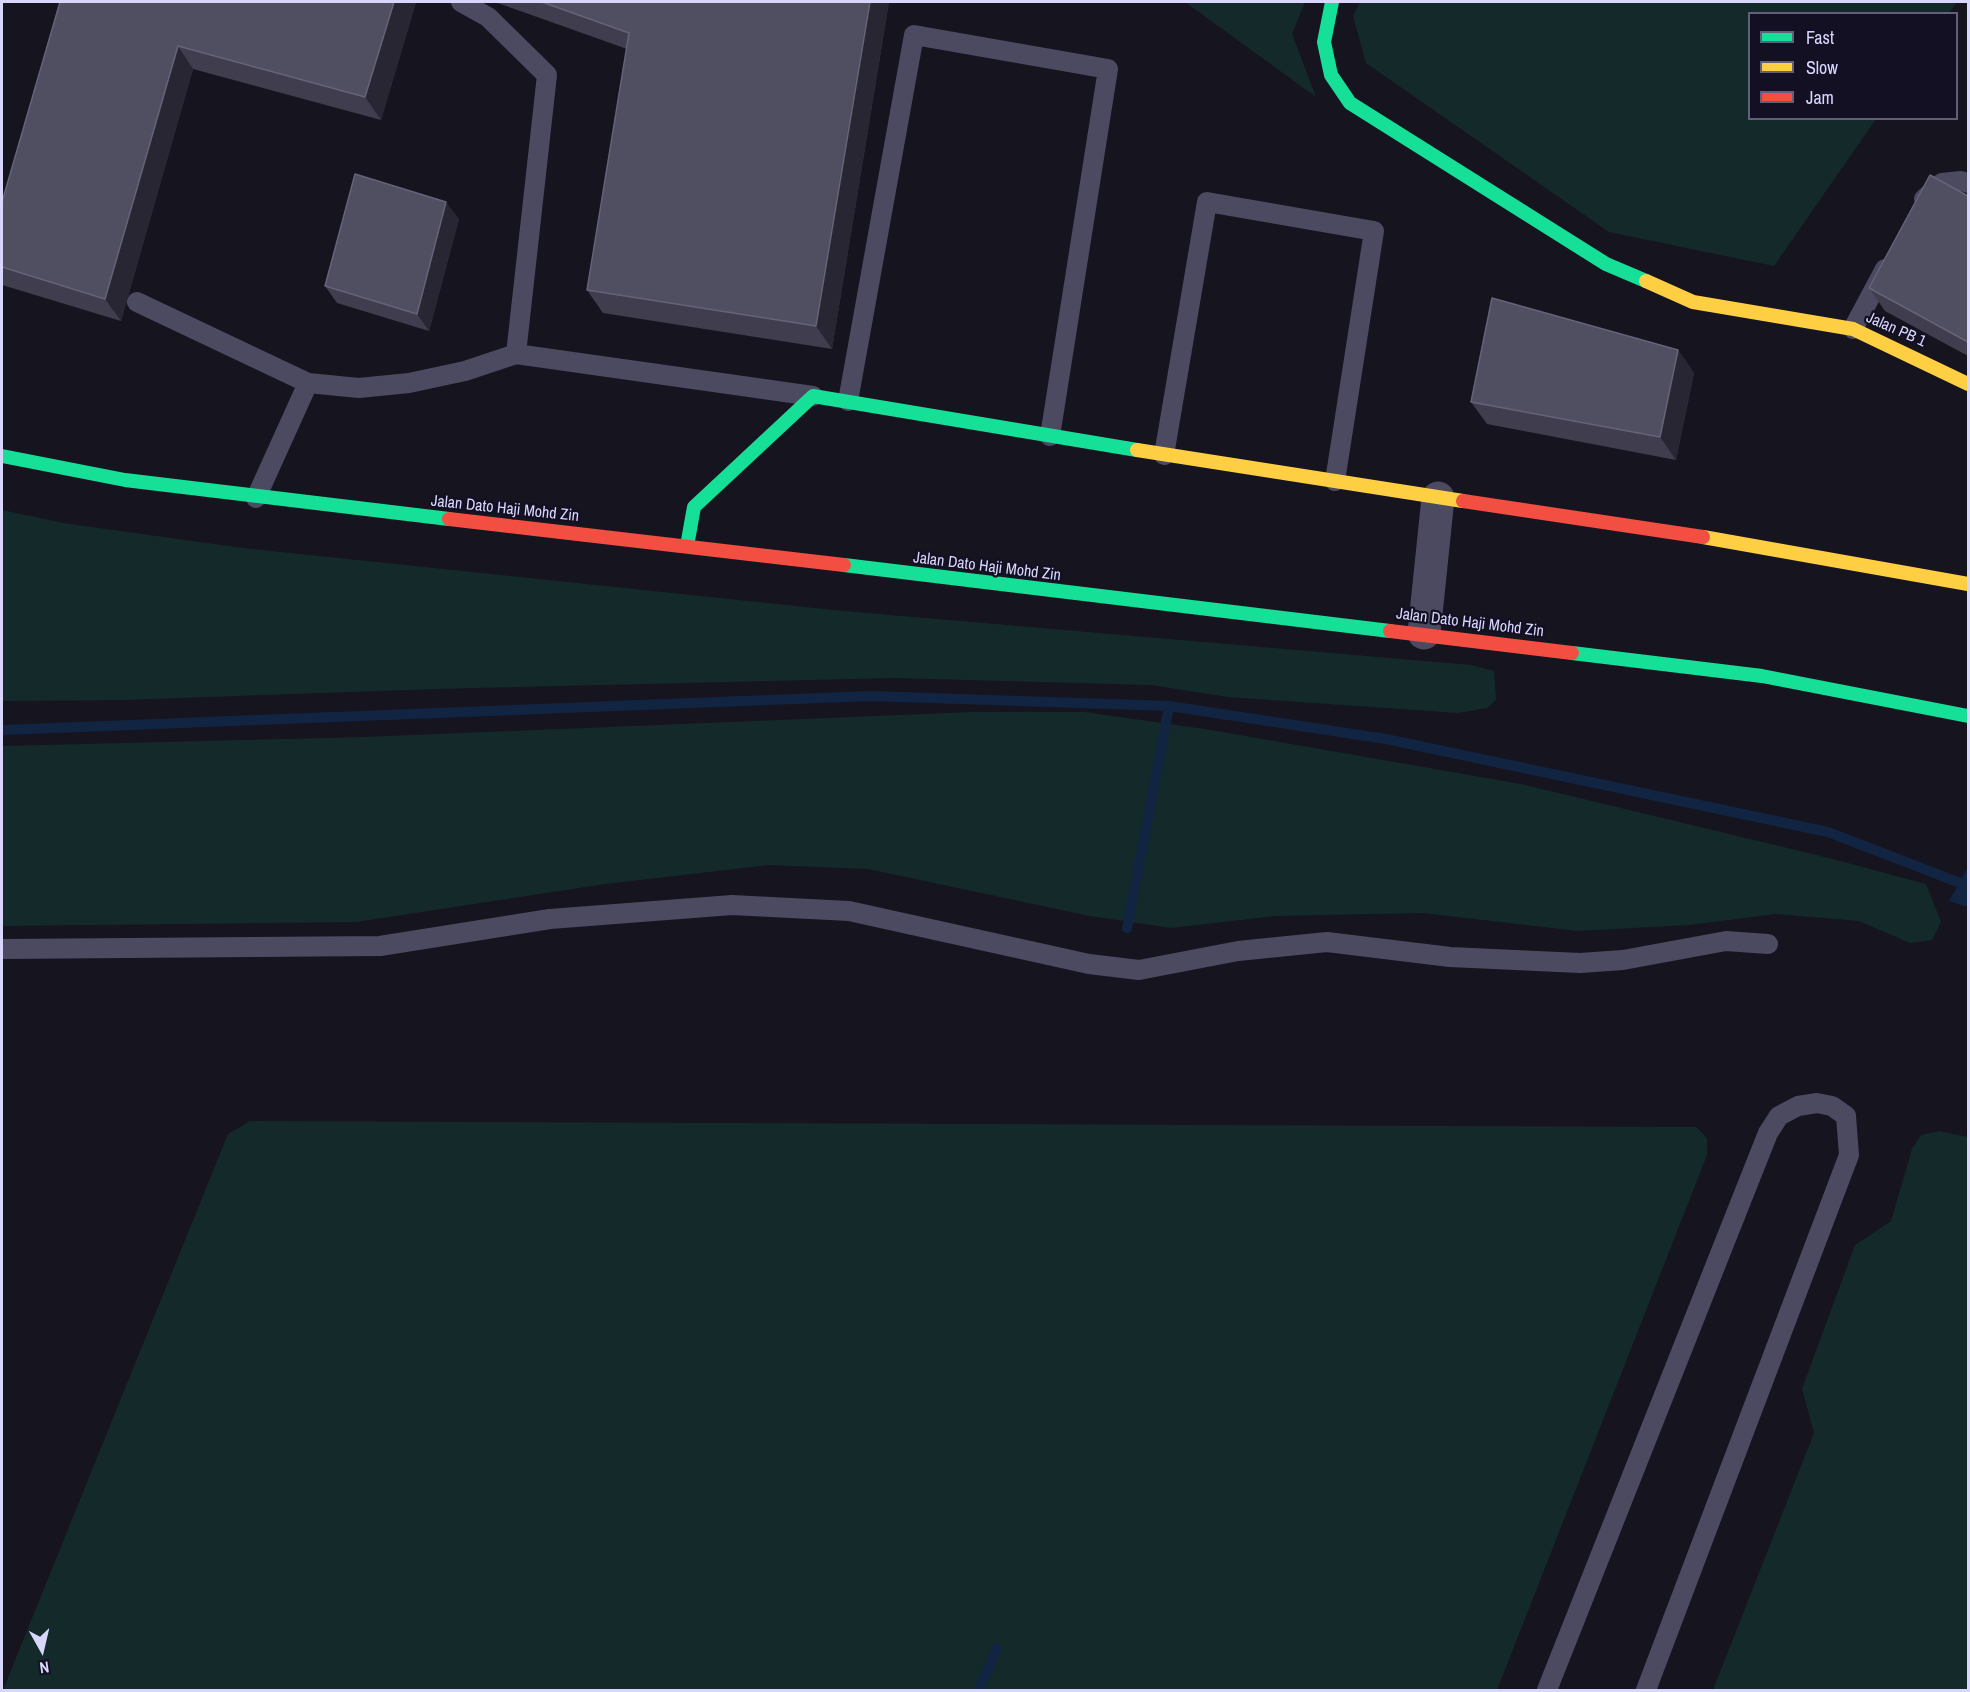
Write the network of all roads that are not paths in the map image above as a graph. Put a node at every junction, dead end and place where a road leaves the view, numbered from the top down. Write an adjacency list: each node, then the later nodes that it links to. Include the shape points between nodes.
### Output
1 (461, 2): 8 (lane, via 488,17 547,75)
2 (1332, 2): 7 (street, Jalan PB 1, via 1324,42 1331,75 1350,103 1606,264 1693,302)
3 (1968, 183): 4 (lane, via 1942,183 1925,196)
4 (1914, 216)
5 (1892, 257): 7 (lane)
6 (137, 302): 9 (lane)
7 (1852, 329): 10 (street, Jalan PB 1)
8 (516, 354): 9 (lane, via 465,371 409,383 359,388); 11 (lane)
9 (308, 383): 17 (lane)
10 (1968, 384)
11 (813, 396): 12 (street); 19 (street, via 699,501)
12 (848, 401): 13 (street); 13 (lane, via 914,35 1108,69)
13 (1050, 436): 14 (street)
14 (1164, 455): 16 (street); 16 (lane, via 1207,202 1374,231)
15 (2, 456): 17 (street, Jalan Dato Haji Mohd Zin, via 114,478)
16 (1335, 481): 18 (street)
17 (256, 498): 19 (street, Jalan Dato Haji Mohd Zin)
18 (1438, 498): 20 (street); 21 (street)
19 (687, 546): 21 (street, Jalan Dato Haji Mohd Zin)
20 (1968, 584)
21 (1424, 633): 23 (street, Jalan Dato Haji Mohd Zin, via 1762,676)
22 (1968, 706): 23 (street)
23 (1932, 709): 24 (street, Jalan Dato Haji Mohd Zin)
24 (1968, 716)
25 (1768, 944): 26 (lane, via 1726,941 1623,960 1580,963 1450,957 1327,942 1238,951 1139,970 1089,964 849,911 732,905 550,919 380,946)
26 (2, 949)
27 (1547, 1690): 28 (lane, via 1768,1133 1779,1116 1798,1106 1832,1106 1846,1116 1849,1155)
28 (1646, 1690)

